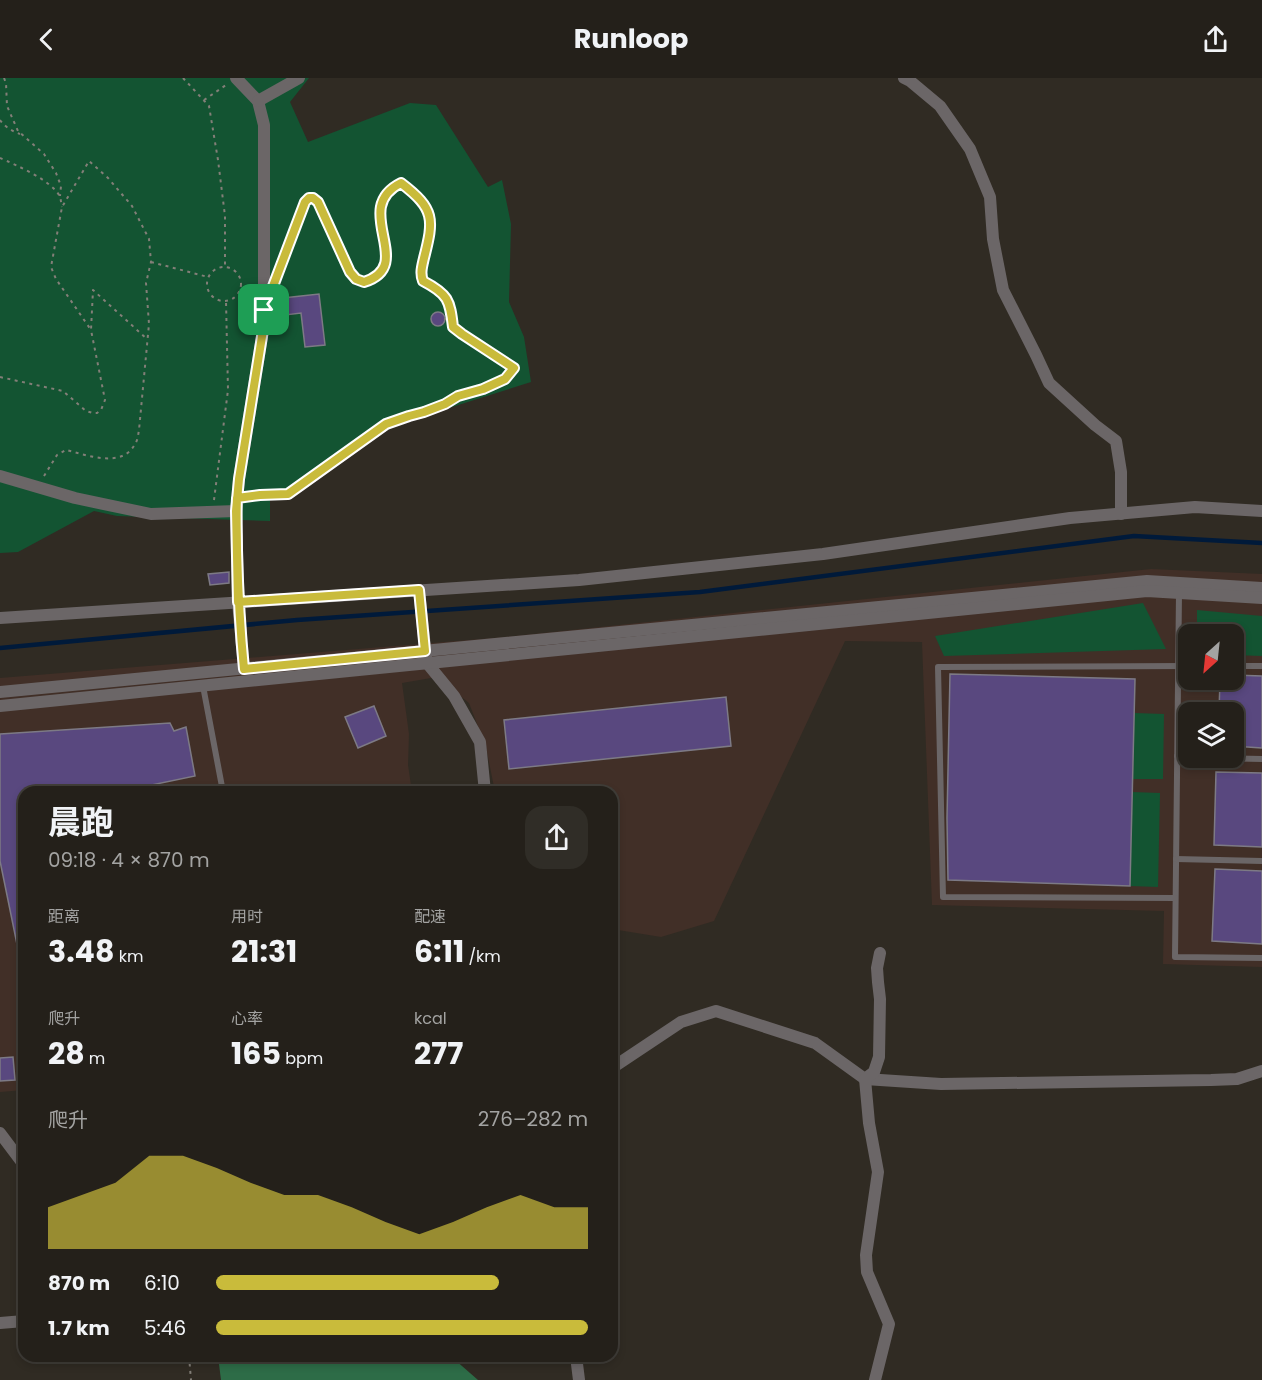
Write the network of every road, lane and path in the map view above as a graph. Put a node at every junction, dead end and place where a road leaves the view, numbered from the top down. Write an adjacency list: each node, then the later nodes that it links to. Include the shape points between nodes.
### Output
1 (4, 78): 9 (path, via 7,106)
2 (183, 78): 6 (path)
3 (299, 78): 7 (street)
4 (904, 78): 28 (street, via 940,106 970,149 990,197 1003,290 1048,383 1116,441)
5 (232, 80): 6 (path); 7 (street)
6 (204, 100): 14 (path, via 210,106 218,160 225,216)
7 (258, 100): 25 (street, via 264,125 264,324)
8 (0, 120): 9 (path)
9 (22, 136): 11 (path, via 44,154 61,186)
10 (0, 158): 11 (path, via 47,183)
11 (60, 196): 12 (path)
12 (62, 207): 13 (path, via 89,161 132,206 149,239); 20 (path, via 51,267)
13 (151, 262): 15 (path); 21 (path, via 146,284)
14 (225, 266): 15 (path); 17 (path, via 238,273 242,285 237,296)
15 (208, 277): 17 (path, via 211,296)
16 (276, 277): 19 (path, via 305,202 313,198 350,272 364,282 373,279 383,271 387,257 381,204 387,193 401,183 414,193 431,218 420,273 423,281 441,291 450,306)
17 (226, 301): 26 (path, via 228,390)
18 (444, 319): 19 (path)
19 (452, 320): 25 (path, via 453,327 462,334 514,368 505,379 386,424 288,494 260,495)
20 (91, 330): 21 (path, via 93,290); 22 (path, via 105,400 97,413 86,411 63,391)
21 (147, 339): 24 (path, via 136,443 117,458 66,450 57,455)
22 (0, 379)
23 (0, 476): 24 (street)
24 (37, 486): 26 (street, via 151,514)
25 (237, 504): 26 (street); 33 (street)
26 (212, 512)
27 (1262, 512): 28 (street, via 1196,507)
28 (1121, 514): 30 (street, via 800,557 579,580)
29 (1262, 588): 36 (street, via 1147,581)
30 (419, 590): 33 (street); 36 (street)
31 (1179, 593): 32 (street); 35 (lane); 36 (street, via 1148,591)
32 (1262, 598)
33 (238, 602): 34 (street); 40 (street)
34 (0, 618)
35 (1179, 624)
36 (426, 657): 40 (street); 41 (street); 48 (street, via 480,742)
37 (1178, 666): 44 (lane); 51 (lane, via 938,667 944,897)
38 (1244, 666): 39 (lane)
39 (1262, 666)
40 (244, 669): 42 (street)
41 (203, 686): 43 (street); 47 (lane)
42 (0, 692)
43 (0, 706)
44 (1177, 756): 49 (lane)
45 (1244, 759): 46 (lane)
46 (1262, 759)
47 (223, 786)
48 (484, 786)
49 (1176, 859): 50 (lane); 51 (lane)
50 (1262, 861)
51 (1175, 898): 53 (lane, via 1175,957)
52 (880, 953): 56 (street, via 879,1057 874,1072)
53 (1262, 958)
54 (618, 1064): 56 (street, via 681,1022 716,1011 815,1043)
55 (1262, 1071): 56 (street, via 1237,1079 1199,1080 941,1084)
56 (865, 1079): 65 (street, via 878,1172 867,1272 889,1324)
57 (0, 1133): 58 (street)
58 (18, 1157)
59 (18, 1322): 60 (street)
60 (0, 1323)
61 (190, 1362): 63 (path)
62 (577, 1362): 64 (street)
63 (191, 1380)
64 (579, 1380)
65 (875, 1380)

